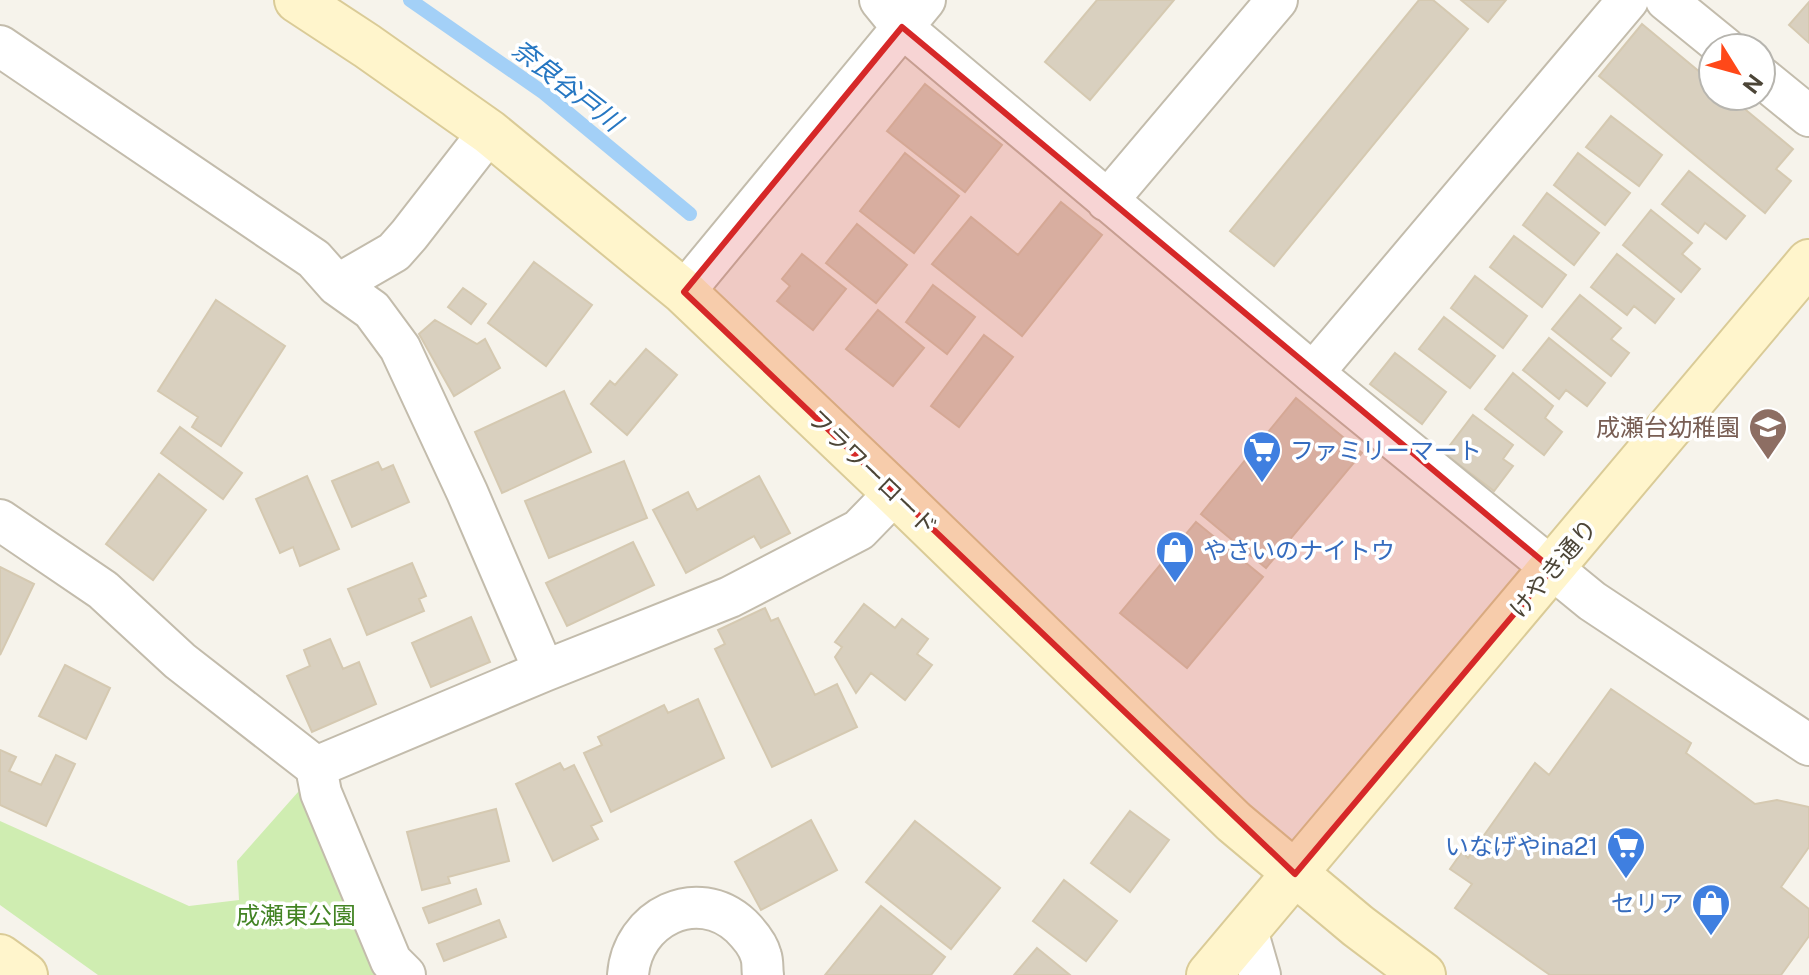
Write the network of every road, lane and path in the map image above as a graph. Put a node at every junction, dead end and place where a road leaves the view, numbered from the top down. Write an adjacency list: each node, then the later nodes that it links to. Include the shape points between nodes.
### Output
1 (297, 0): 10 (street, フラワーロード)
2 (1277, 0): 11 (street)
3 (1628, 0): 15 (street)
4 (1666, 0): 6 (street)
5 (903, 9): 11 (street); 14 (street)
6 (1705, 32)
7 (0, 46): 13 (street, via 314,259)
8 (1777, 90): 9 (street)
9 (1809, 116)
10 (489, 132): 13 (street, via 394,252); 14 (street, フラワーロード)
11 (1107, 201): 15 (street)
12 (1809, 262): 18 (street, けやき通り)
13 (337, 285): 19 (street, via 372,310 400,348)
14 (684, 292): 16 (street, フラワーロード)
15 (1313, 373): 18 (street)
16 (895, 493): 19 (street, via 859,530 730,597); 22 (street, フラワーロード, via 1234,822)
17 (0, 520): 21 (street, via 103,590 180,661)
18 (1552, 569): 20 (street); 22 (street, けやき通り)
19 (544, 671): 21 (street)
20 (1809, 745)
21 (316, 767): 26 (street, via 321,793 391,961)
22 (1295, 874): 23 (street, けやき通り); 31 (street, フラワーロード)
23 (1247, 930): 29 (street, けやき通り); 30 (street)
24 (0, 957): 25 (street)
25 (25, 975)
26 (405, 975)
27 (628, 975): 28 (street, via 637,941 651,925 669,913 691,908 734,919 751,935)
28 (763, 975)
29 (1209, 975)
30 (1260, 975)
31 (1423, 975)

